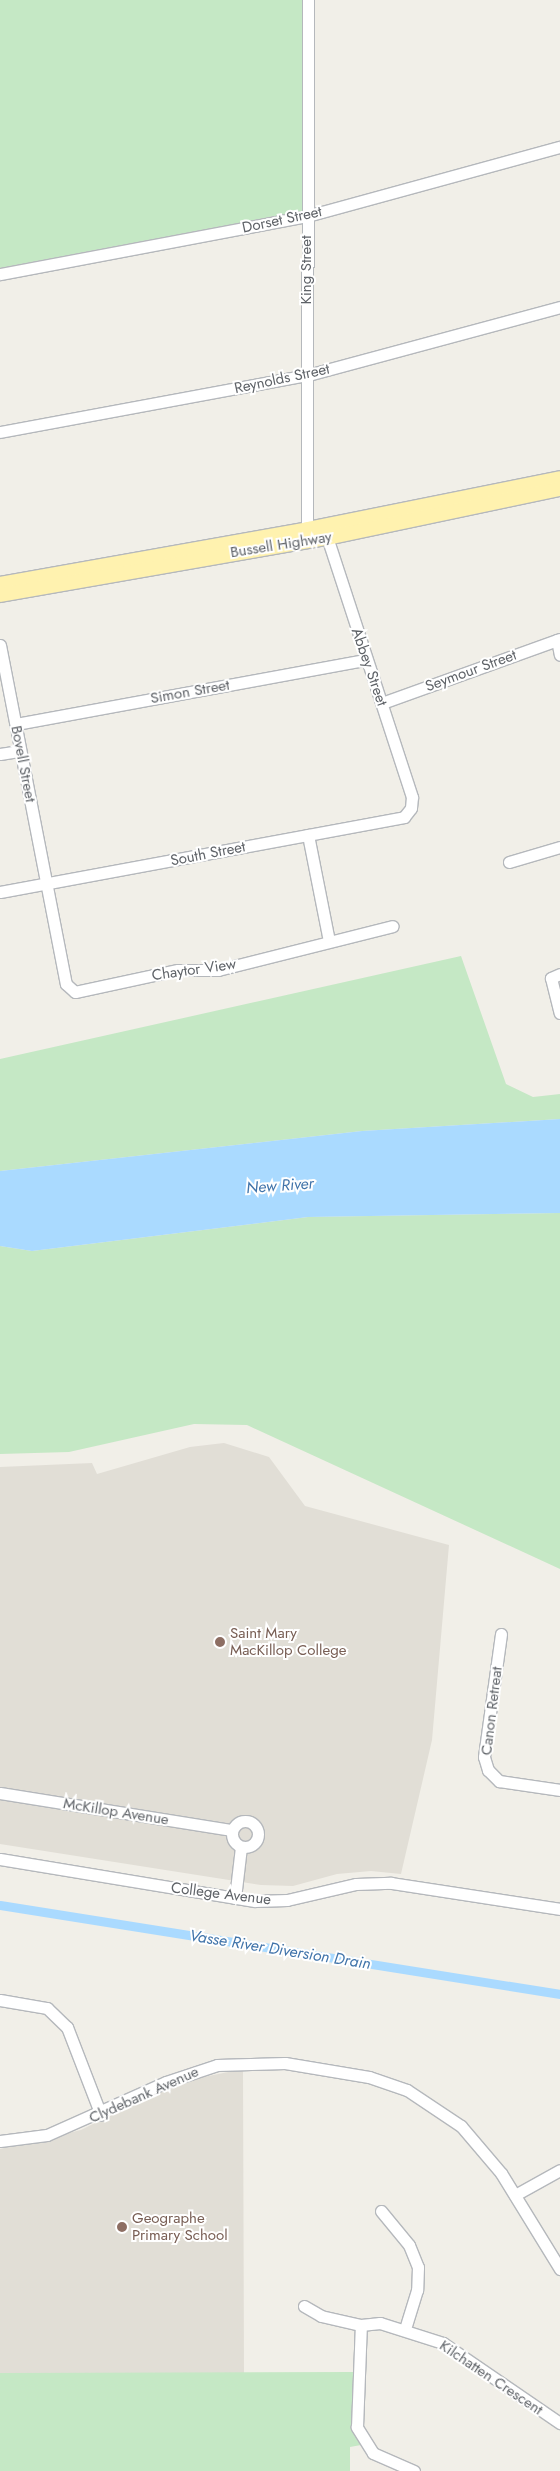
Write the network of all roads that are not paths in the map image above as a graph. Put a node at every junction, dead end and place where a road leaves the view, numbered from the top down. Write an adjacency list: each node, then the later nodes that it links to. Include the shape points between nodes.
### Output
1 (308, 0): 3 (street, King Street)
2 (560, 148): 3 (street, Dorset Street)
3 (307, 216): 4 (street, Dorset Street); 6 (street, King Street)
4 (0, 274)
5 (560, 308): 6 (street, Reynolds Street)
6 (308, 375): 7 (street, Reynolds Street); 11 (street, King Street)
7 (0, 432)
8 (560, 478): 10 (main road, Bussell Highway)
9 (560, 489): 10 (main road, Bussell Highway)
10 (326, 532): 11 (main road, Bussell Highway); 17 (street, Abbey Street)
11 (307, 535): 12 (main road, Bussell Highway); 13 (main road, Bussell Highway)
12 (0, 584)
13 (0, 594)
14 (559, 639): 16 (street); 18 (street, Seymour Street)
15 (0, 645): 19 (street, Bovell Street)
16 (560, 655)
17 (365, 660): 18 (street, Abbey Street); 19 (street, Simon Street)
18 (382, 703): 22 (street, Abbey Street)
19 (16, 724): 20 (street, Bovell Street)
20 (20, 751): 21 (street); 26 (street, Bovell Street)
21 (0, 754)
22 (412, 808): 23 (street, South Street, via 404,817)
23 (308, 835): 26 (street, South Street); 29 (street)
24 (560, 847): 25 (street)
25 (509, 862)
26 (48, 884): 27 (street, South Street); 29 (street, Chaytor View, via 66,984 75,992 178,970 218,970)
27 (0, 892)
28 (393, 926): 29 (street, Chaytor View)
29 (329, 940)
30 (560, 974): 31 (street, via 551,978)
31 (560, 1014)
32 (501, 1634): 33 (street, Canon Retreat, via 484,1757 488,1770 499,1781)
33 (560, 1790)
34 (0, 1793): 35 (street, McKillop Avenue)
35 (232, 1830): 36 (street, via 232,1839); 36 (street, via 245,1821 258,1830 254,1844)
36 (241, 1847): 38 (street)
37 (0, 1859): 38 (street, College Avenue)
38 (235, 1898): 39 (street, College Avenue, via 287,1900 356,1884 391,1883)
39 (560, 1909)
40 (0, 2000): 41 (street, via 47,2008 67,2027)
41 (101, 2115): 42 (street, Clydebank Avenue, via 47,2135); 44 (street, Clydebank Avenue, via 166,2082 217,2065 285,2063 329,2068 407,2090 436,2107 483,2149)
42 (0, 2141)
43 (560, 2170): 44 (street)
44 (515, 2195): 46 (street, Clydebank Avenue)
45 (381, 2211): 49 (street, via 409,2245 418,2267 417,2290)
46 (560, 2269)
47 (304, 2306): 48 (street, Kilchatten Crescent, via 321,2316)
48 (361, 2325): 49 (street, Kilchatten Crescent, via 380,2323); 51 (street, via 357,2427 373,2452)
49 (405, 2329): 50 (street, Kilchatten Crescent, via 443,2343)
50 (560, 2424)
51 (414, 2471)

